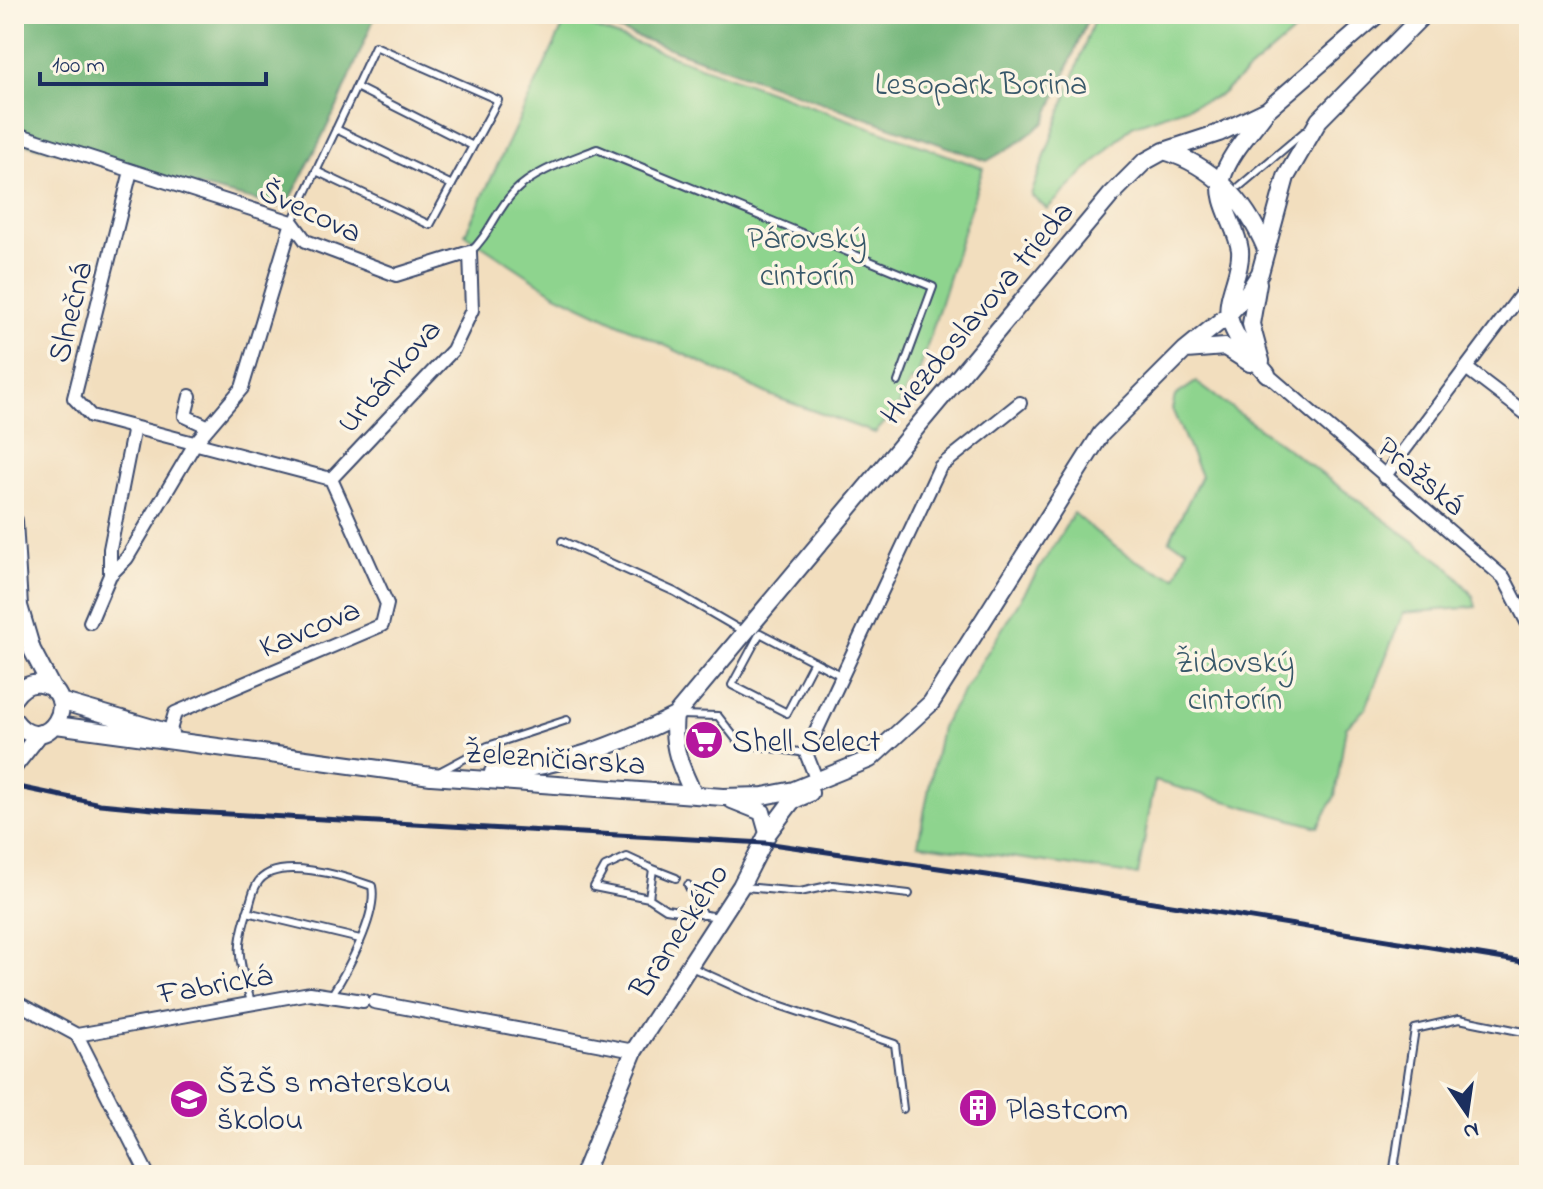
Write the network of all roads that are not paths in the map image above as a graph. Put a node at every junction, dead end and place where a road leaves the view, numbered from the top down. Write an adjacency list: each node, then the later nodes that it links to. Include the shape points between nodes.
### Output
1 (1378, 14): 4 (street, Hviezdoslavova trieda)
2 (1424, 14): 5 (street)
3 (356, 87): 6 (lane); 8 (lane); 8 (lane, via 375,46 498,100)
4 (1267, 110): 9 (street, Hviezdoslavova trieda); 12 (street)
5 (1319, 120): 14 (lane); 16 (street, via 1286,177)
6 (336, 129): 11 (lane); 13 (lane)
7 (14, 133): 10 (street)
8 (473, 146): 13 (lane)
9 (1164, 151): 12 (street, via 1191,159); 38 (street, Hviezdoslavova trieda, via 1144,162 1111,195)
10 (131, 171): 15 (street, Švecova); 28 (street, Slnečná, via 74,398 91,416)
11 (316, 171): 13 (lane, via 430,225); 15 (lane)
12 (1221, 181): 16 (street, via 1255,224); 20 (street, via 1241,254)
13 (452, 185)
14 (1240, 186)
15 (292, 222): 17 (street, Švecova, via 306,241 396,275); 29 (street, via 242,388)
16 (1266, 249): 18 (street)
17 (470, 252): 24 (lane, via 516,190 597,149 933,287); 32 (street, Urbánkova, via 472,310 453,350)
18 (1260, 273): 20 (street); 23 (street, via 1251,324)
19 (1529, 284): 22 (street)
20 (1228, 315): 21 (street); 23 (street, via 1238,341)
21 (1185, 350): 23 (street, via 1225,347); 52 (street, via 1101,434 931,703)
22 (1466, 368): 27 (street); 31 (street)
23 (1267, 374): 31 (street, Pražská)
24 (898, 382)
25 (190, 396): 29 (street, via 185,416)
26 (1020, 403): 41 (street, via 940,467)
27 (1529, 416)
28 (134, 427): 30 (street, Slnečná); 35 (street, via 110,549)
29 (209, 427): 30 (street)
30 (196, 442): 32 (street, Slnečná); 35 (street, via 127,558)
31 (1384, 477): 37 (street, Pražská, via 1504,578)
32 (331, 479): 49 (street, Kavcova, via 387,604 382,625 175,713)
33 (14, 521): 39 (street, via 19,606)
34 (562, 541): 38 (lane, via 675,592)
35 (110, 575): 36 (street)
36 (90, 622)
37 (1529, 626)
38 (744, 632): 44 (street, Hviezdoslavova trieda)
39 (32, 650): 42 (street); 43 (street)
40 (814, 661): 40 (lane, via 760,633 732,685 787,713); 41 (lane)
41 (843, 676): 51 (street)
42 (18, 693): 43 (street, Železničiarska, via 39,684)
43 (57, 696): 47 (street, via 61,714); 49 (street, Železničiarska)
44 (675, 716): 51 (lane, via 718,716 739,743); 54 (street, Železničiarska, via 566,761 514,771); 56 (street, via 677,759)
45 (567, 720): 54 (lane, via 488,746)
46 (15, 722): 48 (street, via 27,732); 53 (street)
47 (56, 725): 48 (street); 50 (street, Železničiarska)
48 (40, 733): 53 (street)
49 (169, 733): 50 (street, Železničiarska)
50 (230, 750): 54 (street, Železničiarska)
51 (806, 753): 55 (street)
52 (870, 759): 55 (street); 58 (street, Braneckého, via 842,779 792,801)
53 (15, 763)
54 (431, 776): 56 (street, Železničiarska)
55 (817, 781): 57 (street, Železničiarska, via 763,796)
56 (694, 795): 57 (street, Železničiarska)
57 (723, 797): 58 (street, via 762,812)
58 (768, 833): 62 (street, Braneckého)
59 (653, 869): 60 (lane); 64 (lane); 64 (lane, via 627,857 605,867 594,887)
60 (676, 878)
61 (688, 885): 66 (lane)
62 (741, 886): 63 (lane, via 800,892 833,885); 66 (street, Braneckého)
63 (909, 894)
64 (649, 898): 66 (lane, via 666,909)
65 (247, 912): 67 (lane); 67 (lane, via 257,883 267,874 284,868 344,876 372,886 374,897); 71 (lane, via 237,942)
66 (711, 916): 68 (street, Braneckého)
67 (360, 939): 69 (lane)
68 (687, 965): 74 (street, Braneckého); 75 (lane, via 764,1000 895,1044)
69 (331, 996): 71 (street, Fabrická, via 310,993); 74 (street, Fabrická)
70 (14, 1001): 73 (street)
71 (251, 1002): 73 (street, Fabrická)
72 (1529, 1033): 78 (lane, via 1459,1019 1415,1029)
73 (77, 1035): 76 (street)
74 (634, 1051): 77 (street, Braneckého)
75 (903, 1109)
76 (148, 1175)
77 (583, 1175)
78 (1393, 1175)

